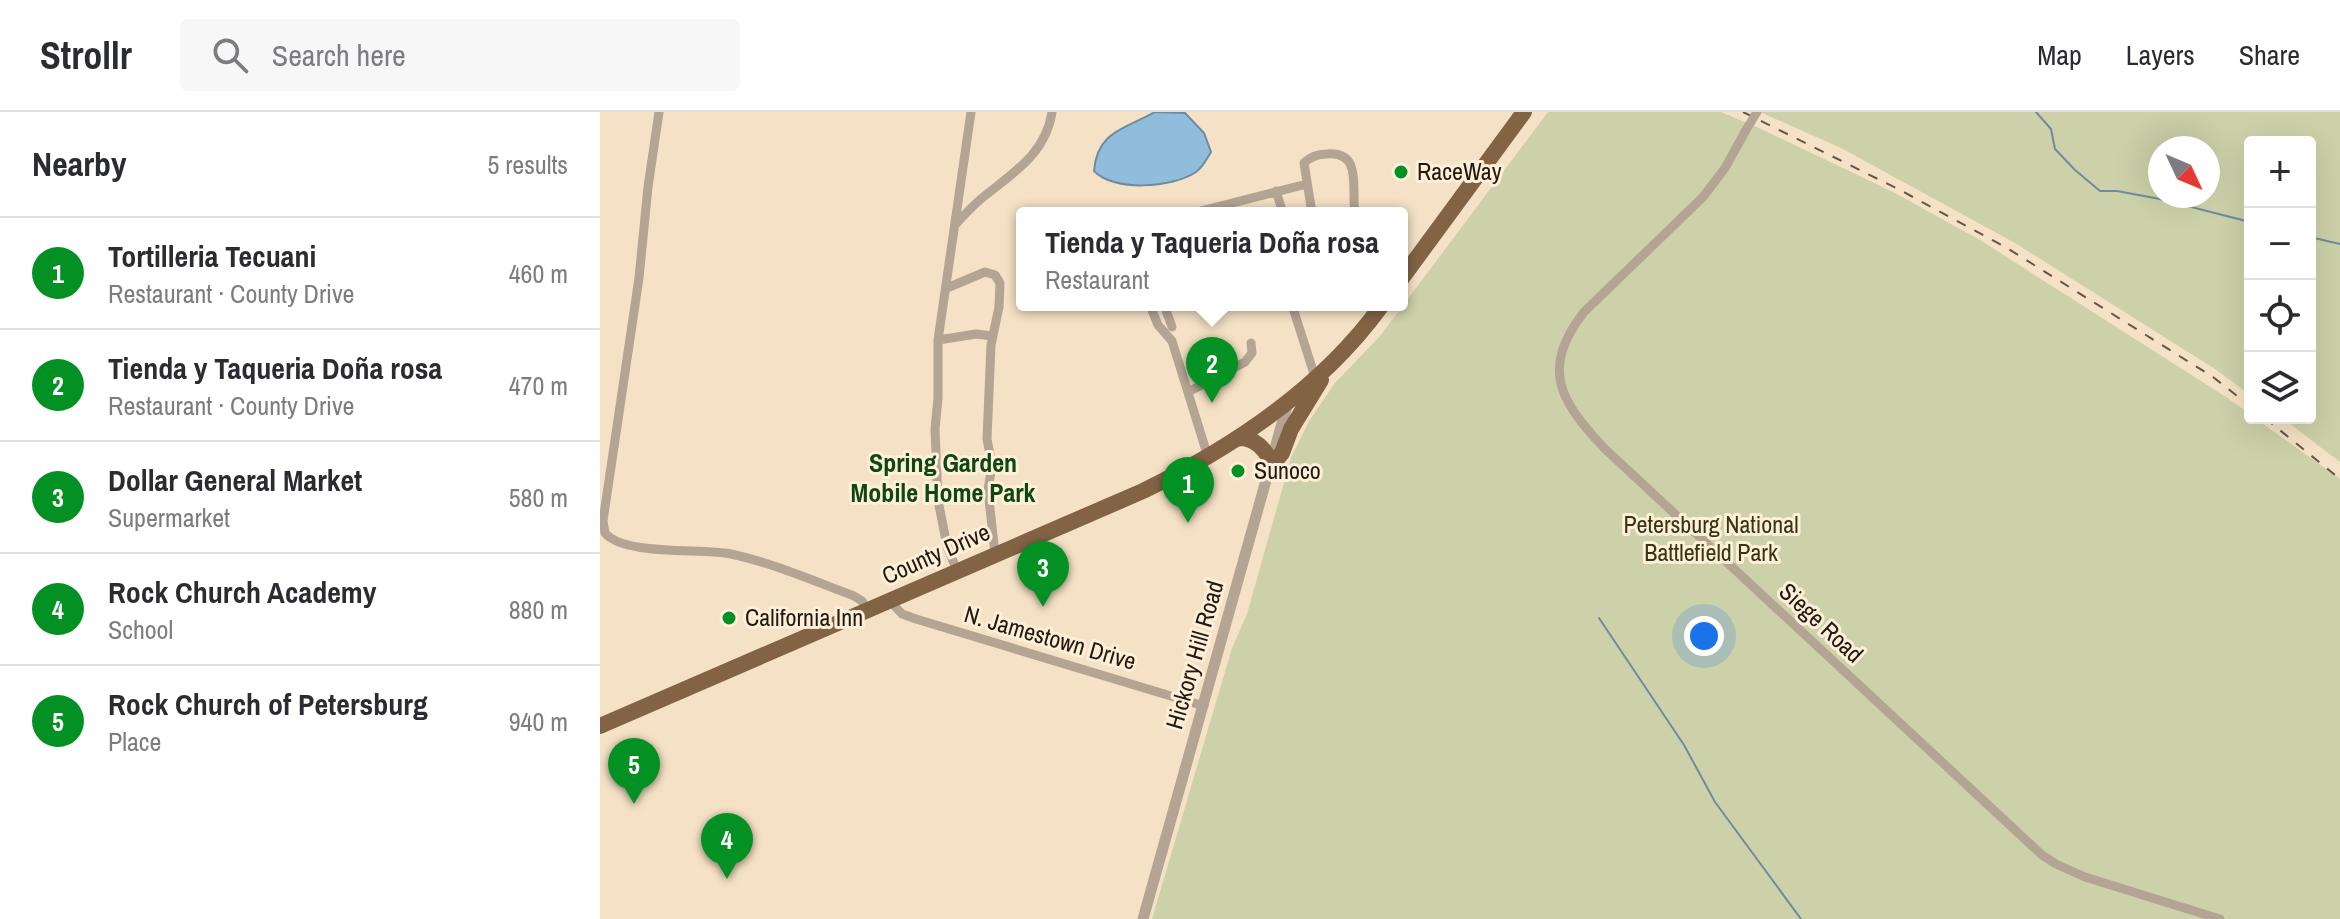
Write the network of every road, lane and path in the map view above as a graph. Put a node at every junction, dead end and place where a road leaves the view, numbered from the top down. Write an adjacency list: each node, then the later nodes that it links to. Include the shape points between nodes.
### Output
1 (659, 112): 33 (street, via 605,533 616,541 657,550 730,554 854,596)
2 (971, 112): 12 (street)
3 (1052, 112): 12 (street, via 1029,160)
4 (1524, 112): 13 (highway)
5 (1757, 112): 37 (street, Siege Road, bridge, via 1703,197 1570,330 1559,365 1571,409 1604,448 2042,855 2085,877)
6 (1307, 184): 7 (street); 10 (street); 11 (street, via 1305,160 1325,154 1345,157 1353,168)
7 (1276, 191): 8 (street); 9 (street)
8 (1216, 207)
9 (1281, 207)
10 (1311, 207)
11 (1355, 207)
12 (955, 225): 14 (street)
13 (1408, 270)
14 (947, 288): 20 (street, via 985,272 995,275 1000,294); 21 (street)
15 (1152, 311): 25 (street, via 1172,341)
16 (1166, 311): 19 (street)
17 (1294, 311): 24 (street)
18 (1377, 311): 23 (highway, County Drive)
19 (1172, 327)
20 (993, 336): 21 (street); 30 (street, via 987,439)
21 (938, 340): 31 (street, via 938,500)
22 (1251, 343): 25 (street, via 1245,362)
23 (1332, 361): 24 (highway, County Drive); 29 (highway)
24 (1315, 377): 26 (highway, County Drive)
25 (1188, 392): 28 (street)
26 (1289, 402): 27 (highway, County Drive); 29 (street, Hickory Hill Road)
27 (1239, 438): 28 (highway, County Drive); 29 (highway, via 1257,443)
28 (1209, 457): 30 (highway, County Drive)
29 (1271, 465): 34 (street, Hickory Hill Road)
30 (995, 554): 31 (highway, County Drive)
31 (957, 571): 32 (highway, County Drive)
32 (889, 600): 33 (highway, County Drive); 34 (street, N. Jamestown Drive, via 916,619)
33 (867, 610): 35 (highway, County Drive)
34 (1204, 706): 36 (street, Hickory Hill Road)
35 (600, 726)
36 (1143, 919)
37 (2220, 919)

